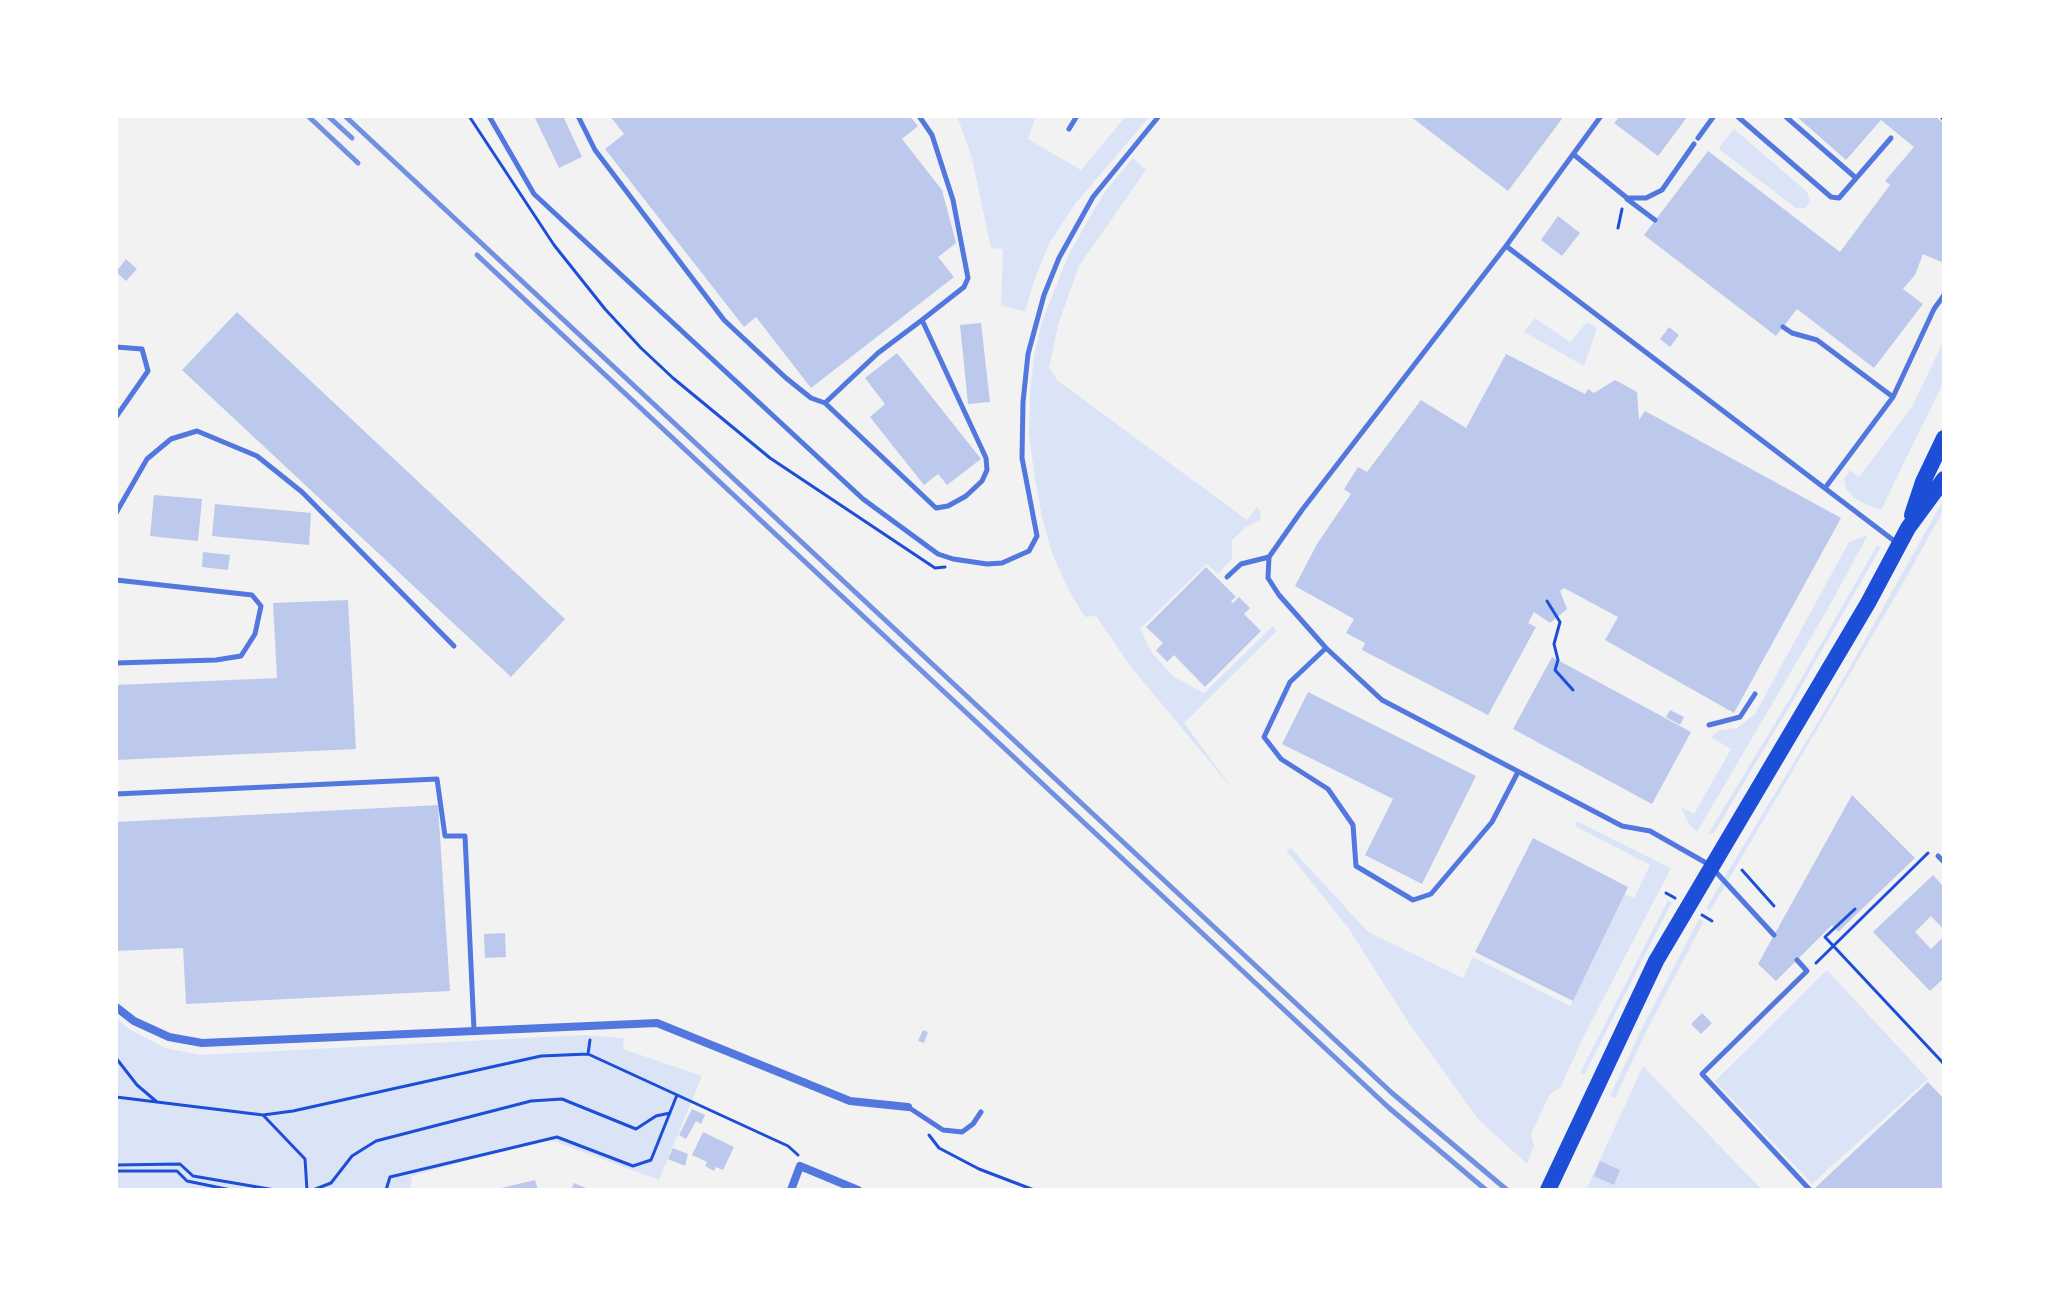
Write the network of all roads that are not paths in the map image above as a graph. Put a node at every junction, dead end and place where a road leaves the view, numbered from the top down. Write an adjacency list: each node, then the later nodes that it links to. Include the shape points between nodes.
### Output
1 (489, 116): 5 (lane, via 534,194 863,499 928,547 953,559 987,564 1022,554 1037,536 1022,458 1023,402 1028,354 1044,295 1093,197)
2 (578, 116): 24 (lane, via 595,150 724,320 811,398)
3 (919, 116): 20 (lane, via 932,135 953,200 968,278)
4 (1077, 116): 10 (lane)
5 (1159, 116)
6 (1601, 116): 14 (lane)
7 (1714, 116): 11 (lane)
8 (1737, 116): 15 (lane, via 1831,197 1839,198)
9 (1785, 116): 15 (lane)
10 (1069, 129)
11 (1698, 138)
12 (1891, 138): 15 (lane)
13 (1694, 144): 16 (lane, via 1662,190 1646,198)
14 (1573, 154): 16 (lane); 18 (lane)
15 (1856, 178)
16 (1627, 198): 17 (lane)
17 (1655, 220)
18 (1506, 246): 28 (lane); 32 (lane)
19 (1944, 295): 23 (lane)
20 (922, 320): 24 (lane); 24 (lane, via 986,458 982,481 966,496 936,508)
21 (1783, 327): 23 (lane, via 1817,340)
22 (116, 347): 25 (lane, via 142,349 148,371)
23 (1893, 397): 28 (lane)
24 (825, 403)
25 (116, 417)
26 (1944, 438): 30 (main road)
27 (1944, 479): 30 (main road)
28 (1825, 488): 31 (lane)
29 (116, 513): 35 (lane, via 147,459 171,439 197,431 257,456 302,492)
30 (1908, 528): 31 (main road)
31 (1899, 545): 44 (main road)
32 (1269, 557): 33 (lane, via 1241,564); 36 (lane, via 1268,578)
33 (1227, 577)
34 (116, 580): 37 (lane, via 252,595 261,606 255,634 241,656)
35 (454, 646)
36 (1326, 648): 40 (lane, via 1382,700); 40 (lane, via 1290,682 1264,737 1281,759 1328,789 1353,825 1356,866 1413,900 1431,894 1492,822)
37 (116, 663)
38 (1755, 694): 39 (lane, via 1740,717)
39 (1709, 725)
40 (1518, 772): 44 (lane, via 1622,826 1650,831)
41 (116, 794): 48 (lane, via 437,779 445,836 465,836)
42 (1938, 856): 43 (lane)
43 (1944, 862)
44 (1710, 866): 45 (lane); 53 (main road, via 1656,961)
45 (1774, 935)
46 (1797, 960): 54 (lane, via 1807,971 1702,1074)
47 (116, 1007): 48 (street, via 169,1037 202,1043)
48 (474, 1030): 49 (street, via 657,1023 850,1101)
49 (908, 1107): 50 (lane, via 943,1130 962,1132)
50 (981, 1112)
51 (791, 1190): 52 (street, via 800,1166)
52 (858, 1190)
53 (1548, 1190)
54 (1810, 1190)

